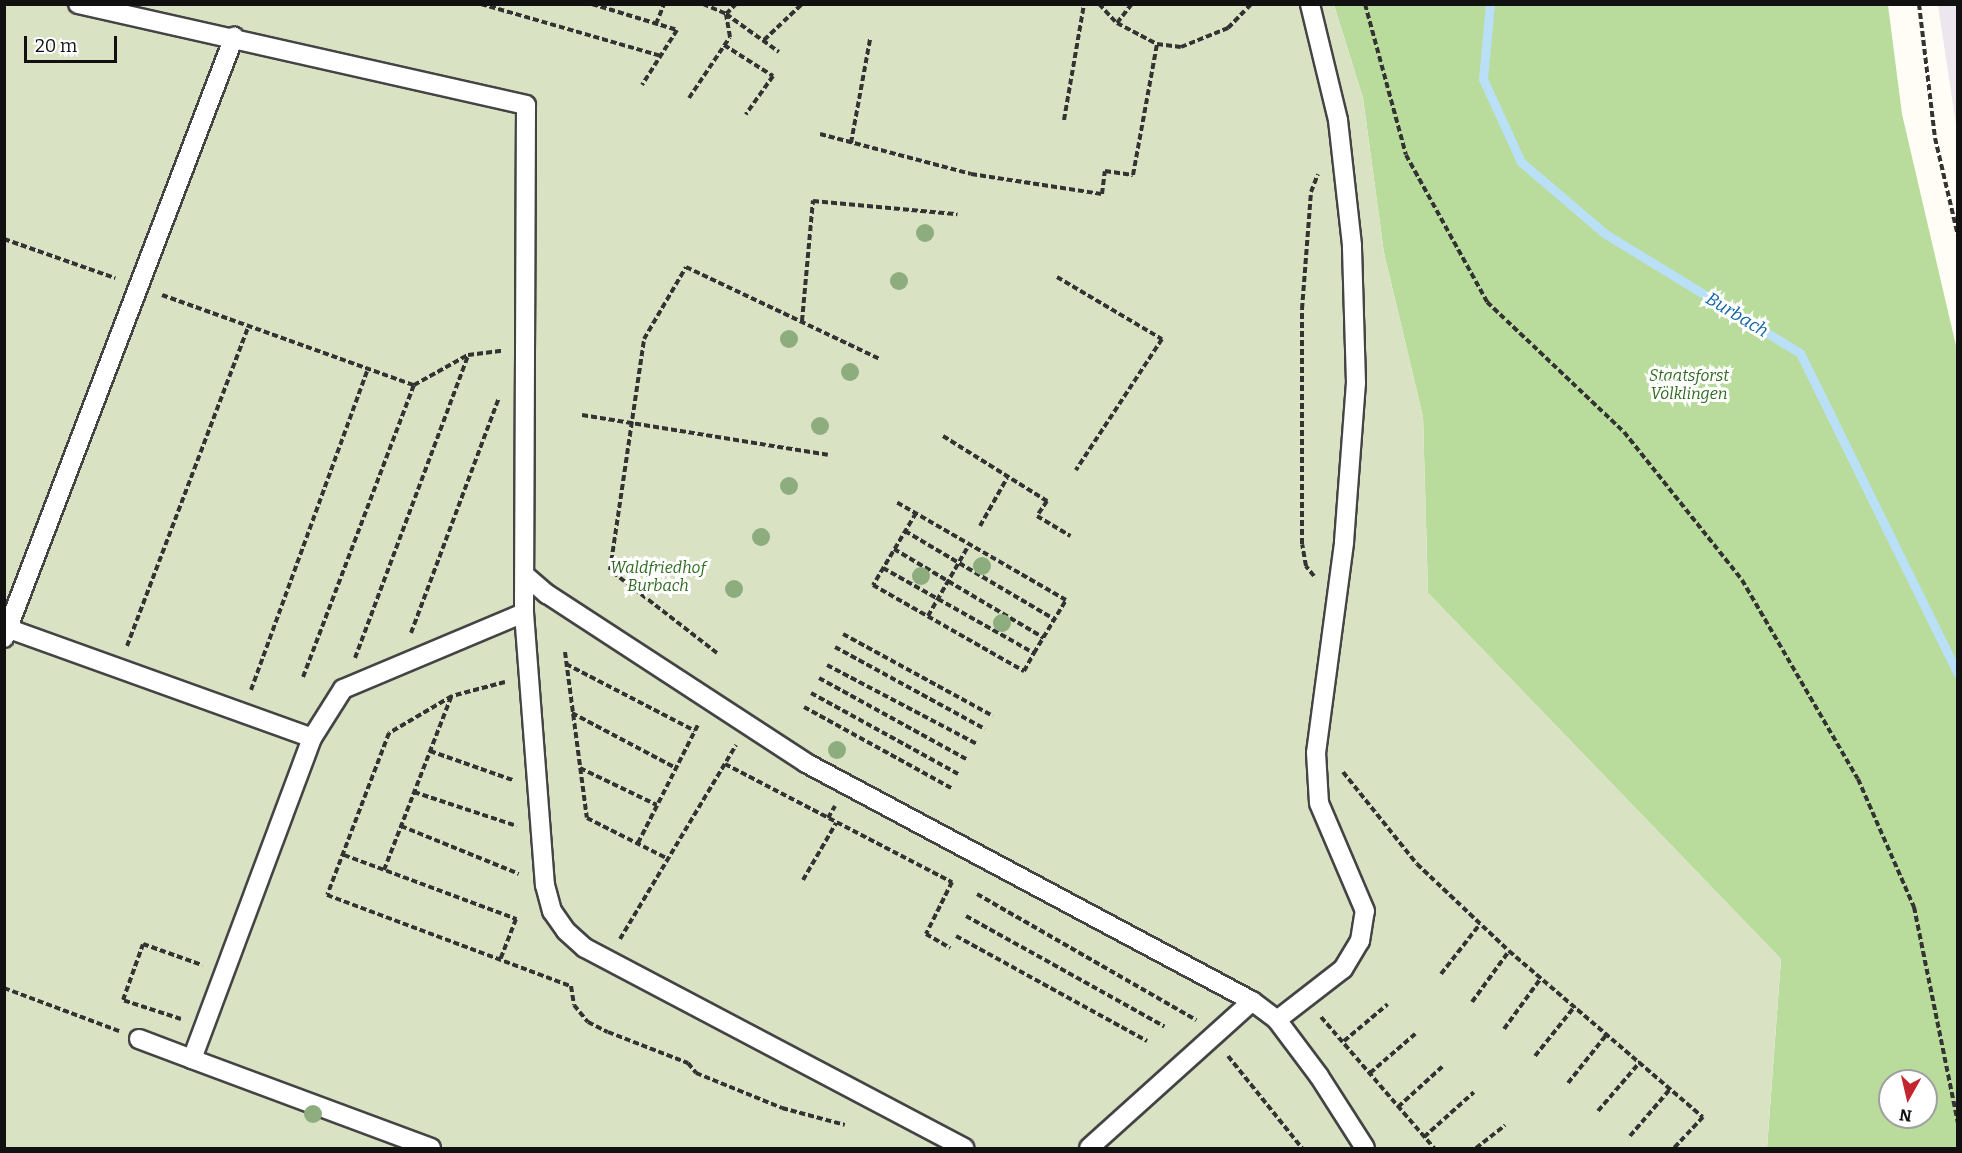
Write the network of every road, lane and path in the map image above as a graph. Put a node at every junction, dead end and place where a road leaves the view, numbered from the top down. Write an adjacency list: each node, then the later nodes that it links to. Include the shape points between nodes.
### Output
1 (78, 4): 18 (lane)
2 (481, 4): 24 (path)
3 (592, 4): 17 (path)
4 (664, 4): 17 (path)
5 (703, 4): 15 (path)
6 (736, 4): 15 (path)
7 (802, 4): 20 (path)
8 (1084, 4): 28 (path)
9 (1099, 4): 16 (path)
10 (1132, 4): 16 (path)
11 (1251, 4): 21 (path, via 1228,28 1181,47)
12 (1310, 4): 63 (lane, via 1338,120 1352,245 1356,383)
13 (1365, 4): 154 (path, via 1406,155 1487,302 1624,432 1742,580 1858,778 1914,907)
14 (1919, 4): 33 (path, via 1935,138)
15 (726, 14): 20 (path); 22 (path, via 730,37)
16 (1117, 23): 21 (path)
17 (656, 24): 24 (path, via 676,30)
18 (234, 37): 36 (lane); 39 (lane, via 526,105)
19 (870, 39): 30 (path)
20 (764, 40): 23 (path)
21 (1157, 44): 30 (path, via 1133,175 1105,171 1102,194 971,174)
22 (724, 45): 26 (path); 27 (path, via 773,76)
23 (779, 52)
24 (661, 56): 25 (path)
25 (642, 85)
26 (689, 98)
27 (746, 114)
28 (1064, 120)
29 (820, 134): 30 (path)
30 (851, 142)
31 (1319, 171): 63 (path, via 1311,192 1302,309 1302,544 1306,566)
32 (957, 214): 37 (path, via 813,201)
33 (1958, 236)
34 (4, 239): 36 (path)
35 (1058, 277): 49 (path, via 1162,339)
36 (140, 287): 38 (path); 67 (lane)
37 (802, 321): 41 (path); 46 (path, via 686,267 644,339)
38 (248, 327): 42 (path); 78 (path)
39 (527, 348): 40 (path); 60 (lane)
40 (468, 355): 43 (path); 75 (path)
41 (880, 359)
42 (368, 369): 43 (path); 86 (path)
43 (414, 385): 80 (path)
44 (501, 393): 76 (path)
45 (582, 414): 46 (path)
46 (634, 423): 48 (path); 72 (path, via 610,570)
47 (943, 436): 50 (path)
48 (828, 455)
49 (1076, 471)
50 (1007, 478): 53 (path); 55 (path, via 1047,501 1037,516)
51 (896, 502): 52 (path)
52 (916, 513): 54 (path); 56 (path)
53 (980, 526)
54 (904, 531): 57 (path); 58 (path)
55 (1071, 536)
56 (970, 543): 58 (path); 66 (path, via 1066,600)
57 (894, 549): 59 (path); 61 (path)
58 (958, 563): 61 (path); 66 (path)
59 (883, 568): 62 (path); 65 (path, via 873,585)
60 (526, 576): 64 (lane); 84 (lane)
61 (948, 580): 62 (path); 69 (path)
62 (938, 598): 65 (path); 73 (path)
63 (1335, 602): 95 (lane)
64 (524, 612): 76 (lane); 79 (lane)
65 (928, 616): 73 (path, via 1024,671)
66 (1054, 619): 69 (path)
67 (6, 631): 78 (lane)
68 (843, 634): 88 (path)
69 (1044, 638): 73 (path)
70 (835, 647): 90 (path)
71 (565, 652): 74 (path)
72 (717, 653)
73 (1034, 653)
74 (566, 664): 87 (path); 91 (path)
75 (352, 665)
76 (399, 665): 92 (lane, via 343,689)
77 (827, 665): 93 (path)
78 (119, 668): 86 (lane)
79 (530, 676): 83 (path); 101 (lane)
80 (303, 677)
81 (819, 678): 96 (path)
82 (811, 693): 100 (path)
83 (452, 696): 94 (path); 111 (path, via 389,733)
84 (710, 701): 89 (lane); 91 (path)
85 (804, 707): 102 (path)
86 (242, 713): 92 (lane)
87 (573, 713): 98 (path); 99 (path)
88 (993, 716)
89 (747, 726): 97 (path); 128 (lane, via 807,763)
90 (985, 729)
91 (695, 731): 99 (path)
92 (312, 738): 124 (lane)
93 (977, 744)
94 (430, 751): 101 (path, via 515,781); 103 (path)
95 (1316, 753): 118 (path, via 1340,768 1417,864); 129 (lane, via 1320,803 1365,911 1360,941 1343,969)
96 (968, 760)
97 (725, 764): 106 (path); 112 (path)
98 (580, 768): 105 (path); 110 (path, via 587,818)
99 (676, 768): 105 (path)
100 (960, 775)
101 (537, 784): 109 (lane)
102 (953, 789)
103 (414, 792): 108 (path); 109 (path, via 522,828)
104 (837, 800): 106 (path)
105 (657, 805): 110 (path)
106 (828, 819): 107 (path)
107 (836, 823): 114 (path); 120 (path, via 952,882 926,934)
108 (401, 826): 113 (path); 115 (path)
109 (541, 830): 115 (lane)
110 (638, 843): 112 (path)
111 (344, 855): 113 (path); 122 (path, via 327,895)
112 (668, 859): 123 (path)
113 (384, 870): 122 (path, via 516,919)
114 (803, 880)
115 (544, 885): 123 (lane, via 552,911 566,931)
116 (976, 894): 141 (path)
117 (966, 916): 134 (path)
118 (1480, 924): 121 (path); 125 (path)
119 (956, 936): 142 (path)
120 (950, 948)
121 (1509, 951): 126 (path); 130 (path)
122 (500, 960): 155 (path, via 571,986 574,1005 588,1022 608,1032 688,1063 696,1073 782,1108)
123 (608, 960): 160 (lane)
124 (224, 973): 135 (lane); 135 (path, via 143,944 123,999)
125 (1441, 974)
126 (1541, 978): 132 (path); 137 (path)
127 (4, 988): 136 (path)
128 (1252, 1001): 133 (lane); 141 (lane)
129 (1304, 1001): 133 (lane); 143 (path)
130 (1472, 1002)
131 (1388, 1004): 143 (path)
132 (1575, 1006): 139 (path); 144 (path)
133 (1277, 1020): 163 (lane, via 1319,1076)
134 (1164, 1026)
135 (204, 1027): 145 (lane)
136 (110, 1028)
137 (1504, 1029)
138 (1415, 1034): 148 (path)
139 (1607, 1034): 146 (path); 149 (path)
140 (139, 1039): 145 (lane)
141 (1219, 1040): 161 (lane); 162 (path)
142 (1147, 1041)
143 (1344, 1041): 148 (path)
144 (1535, 1056)
145 (192, 1059): 159 (lane)
146 (1640, 1062): 150 (path); 153 (path)
147 (1444, 1065): 152 (path)
148 (1370, 1073): 152 (path)
149 (1568, 1083)
150 (1671, 1088): 157 (path); 166 (path, via 1703,1117)
151 (1474, 1092): 158 (path)
152 (1398, 1107): 158 (path)
153 (1598, 1111)
154 (1958, 1122)
155 (845, 1125)
156 (1505, 1125): 165 (path)
157 (1630, 1136)
158 (1424, 1137): 164 (path)
159 (431, 1149)
160 (965, 1149)
161 (1089, 1149)
162 (1302, 1149)
163 (1365, 1149)
164 (1434, 1149)
165 (1476, 1149)
166 (1674, 1149)

